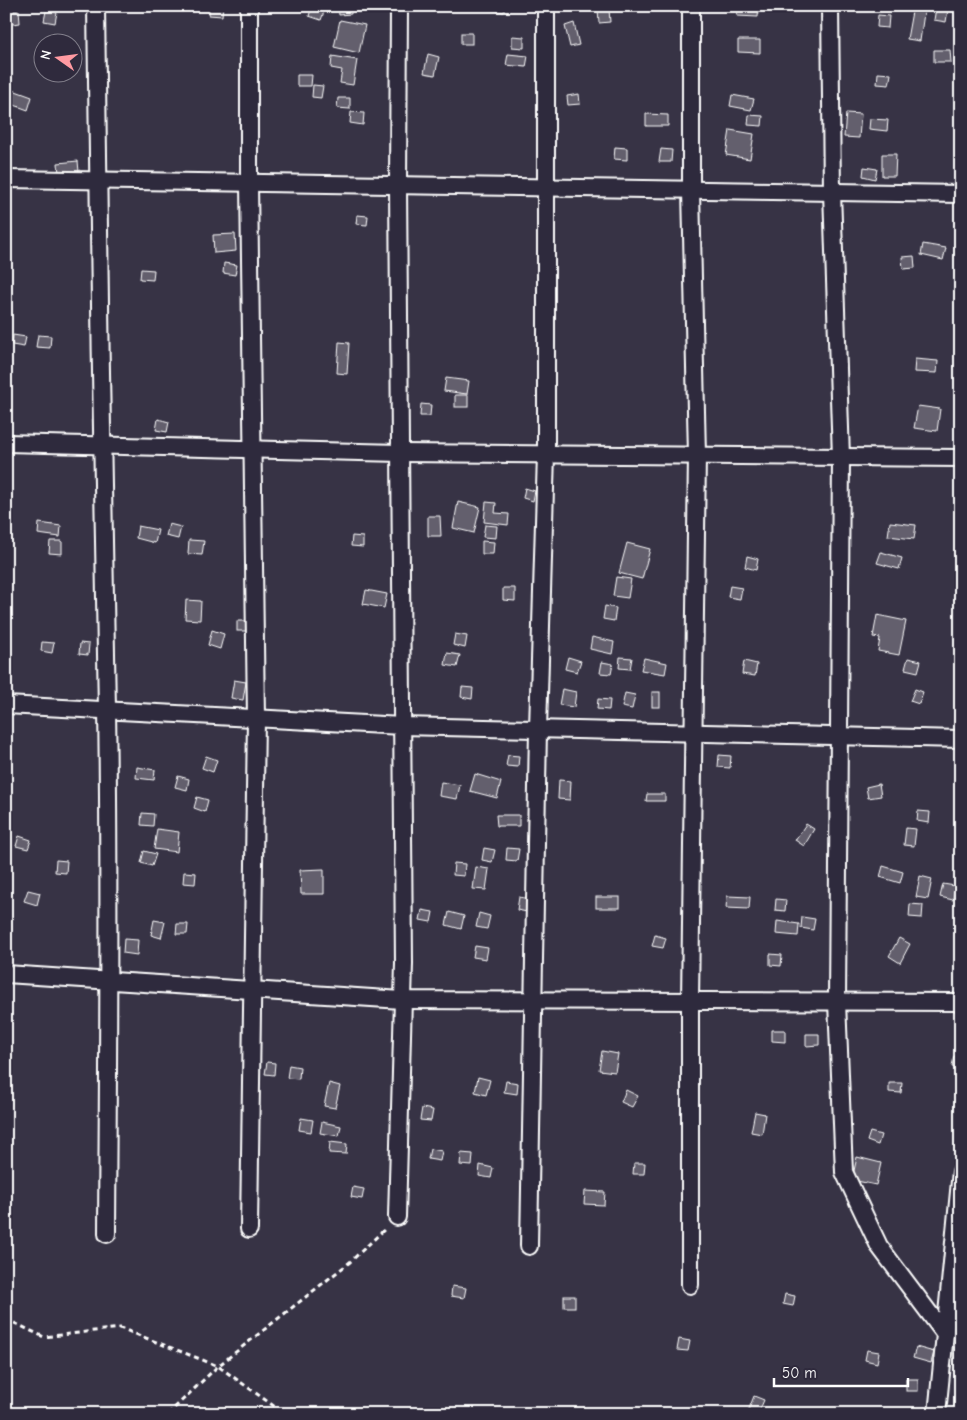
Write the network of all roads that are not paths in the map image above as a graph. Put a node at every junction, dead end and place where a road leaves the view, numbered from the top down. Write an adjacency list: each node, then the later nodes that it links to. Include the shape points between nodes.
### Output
1 (96, 6): 8 (street)
2 (249, 6): 9 (street)
3 (399, 6): 10 (street)
4 (546, 6): 11 (street)
5 (691, 6): 12 (street)
6 (830, 6): 13 (street)
7 (6, 179): 8 (street)
8 (98, 181): 9 (street); 16 (street)
9 (249, 183): 10 (street); 17 (street)
10 (398, 185): 11 (street); 18 (street)
11 (547, 188): 12 (street); 19 (street)
12 (691, 190): 13 (street); 20 (street)
13 (832, 192): 14 (street); 21 (street)
14 (961, 194)
15 (6, 444): 16 (street)
16 (101, 446): 17 (street); 24 (street)
17 (253, 450): 18 (street); 25 (street)
18 (400, 453): 19 (street); 26 (street)
19 (546, 454): 20 (street); 27 (street)
20 (697, 455): 21 (street); 28 (street)
21 (841, 457): 22 (street); 29 (street)
22 (961, 458)
23 (6, 705): 24 (street)
24 (107, 710): 25 (street); 32 (street)
25 (256, 718): 26 (street); 33 (street)
26 (402, 726): 27 (street); 34 (street)
27 (538, 729): 28 (street); 35 (street)
28 (693, 733): 29 (street); 36 (street)
29 (839, 736): 30 (street); 37 (street)
30 (961, 739)
31 (6, 974): 32 (street)
32 (109, 981): 33 (street); 42 (street)
33 (254, 990): 34 (street); 41 (street)
34 (402, 1000): 35 (street); 40 (street)
35 (534, 1001): 36 (street); 43 (street)
36 (690, 1001): 37 (street); 44 (street)
37 (838, 1002): 38 (street); 45 (street, via 844,1172 879,1246)
38 (961, 1002)
39 (961, 1171): 45 (street)
40 (397, 1217)
41 (250, 1229)
42 (107, 1234)
43 (530, 1246)
44 (690, 1285)
45 (945, 1334): 46 (street)
46 (937, 1414)

